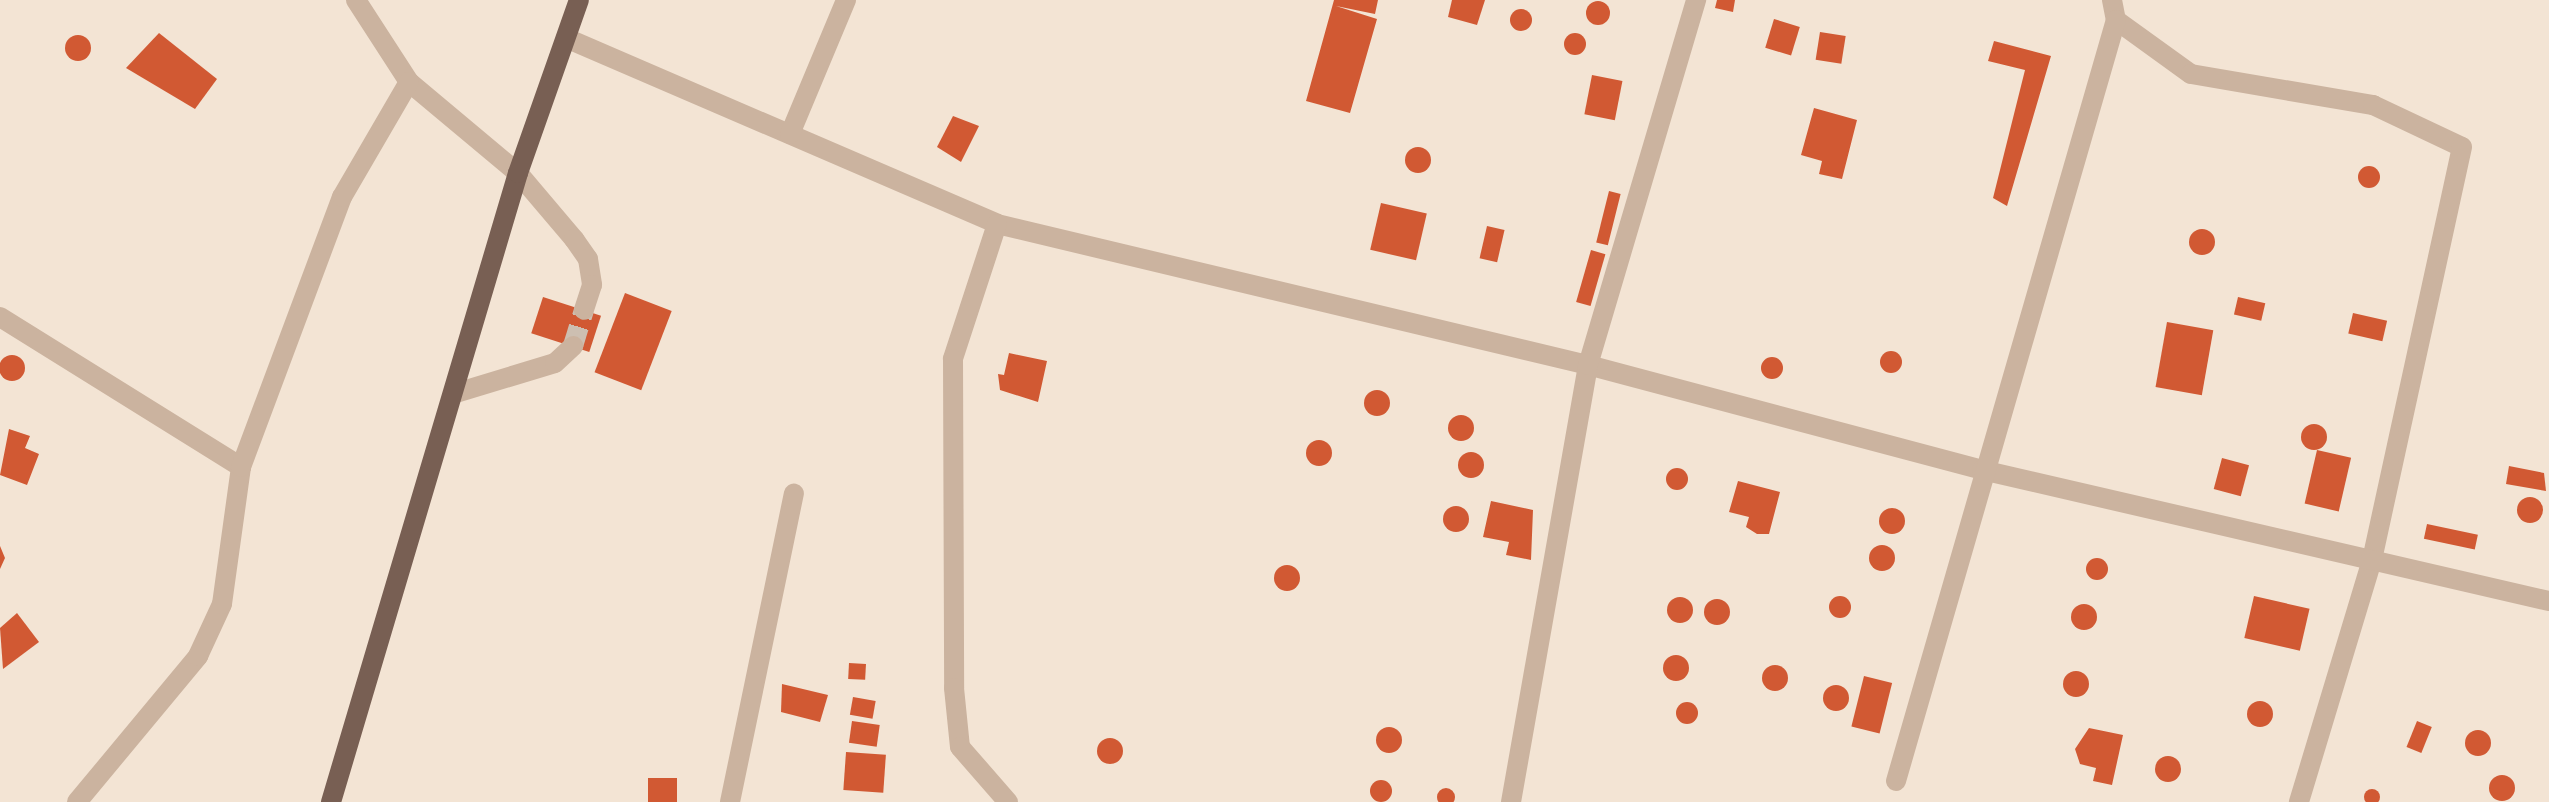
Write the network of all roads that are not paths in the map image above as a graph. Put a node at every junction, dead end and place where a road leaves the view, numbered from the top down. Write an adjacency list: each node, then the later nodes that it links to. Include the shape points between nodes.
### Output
1 (356, 0): 7 (street)
2 (579, 0): 6 (main road)
3 (846, 0): 8 (street)
4 (1696, 0): 14 (street)
5 (2114, 10): 17 (street); 19 (street, via 2191,74 2373,105 2462,147)
6 (566, 38): 8 (street); 9 (main road)
7 (409, 82): 9 (street); 16 (street, via 342,197)
8 (790, 134): 10 (street)
9 (518, 173): 11 (street, via 588,259 592,285); 15 (main road)
10 (997, 224): 14 (street); 25 (street, via 953,359 954,688 960,747)
11 (584, 310)
12 (0, 317): 16 (street)
13 (573, 346): 15 (street, via 555,363)
14 (1588, 365): 17 (street); 26 (street)
15 (456, 393): 23 (main road)
16 (241, 467): 22 (street, via 222,604 198,656)
17 (1982, 470): 19 (street); 21 (street)
18 (794, 494): 24 (street)
19 (2372, 560): 20 (street); 27 (street)
20 (2549, 601)
21 (1896, 781)
22 (77, 802)
23 (331, 802)
24 (730, 802)
25 (1008, 802)
26 (1511, 802)
27 (2299, 802)

